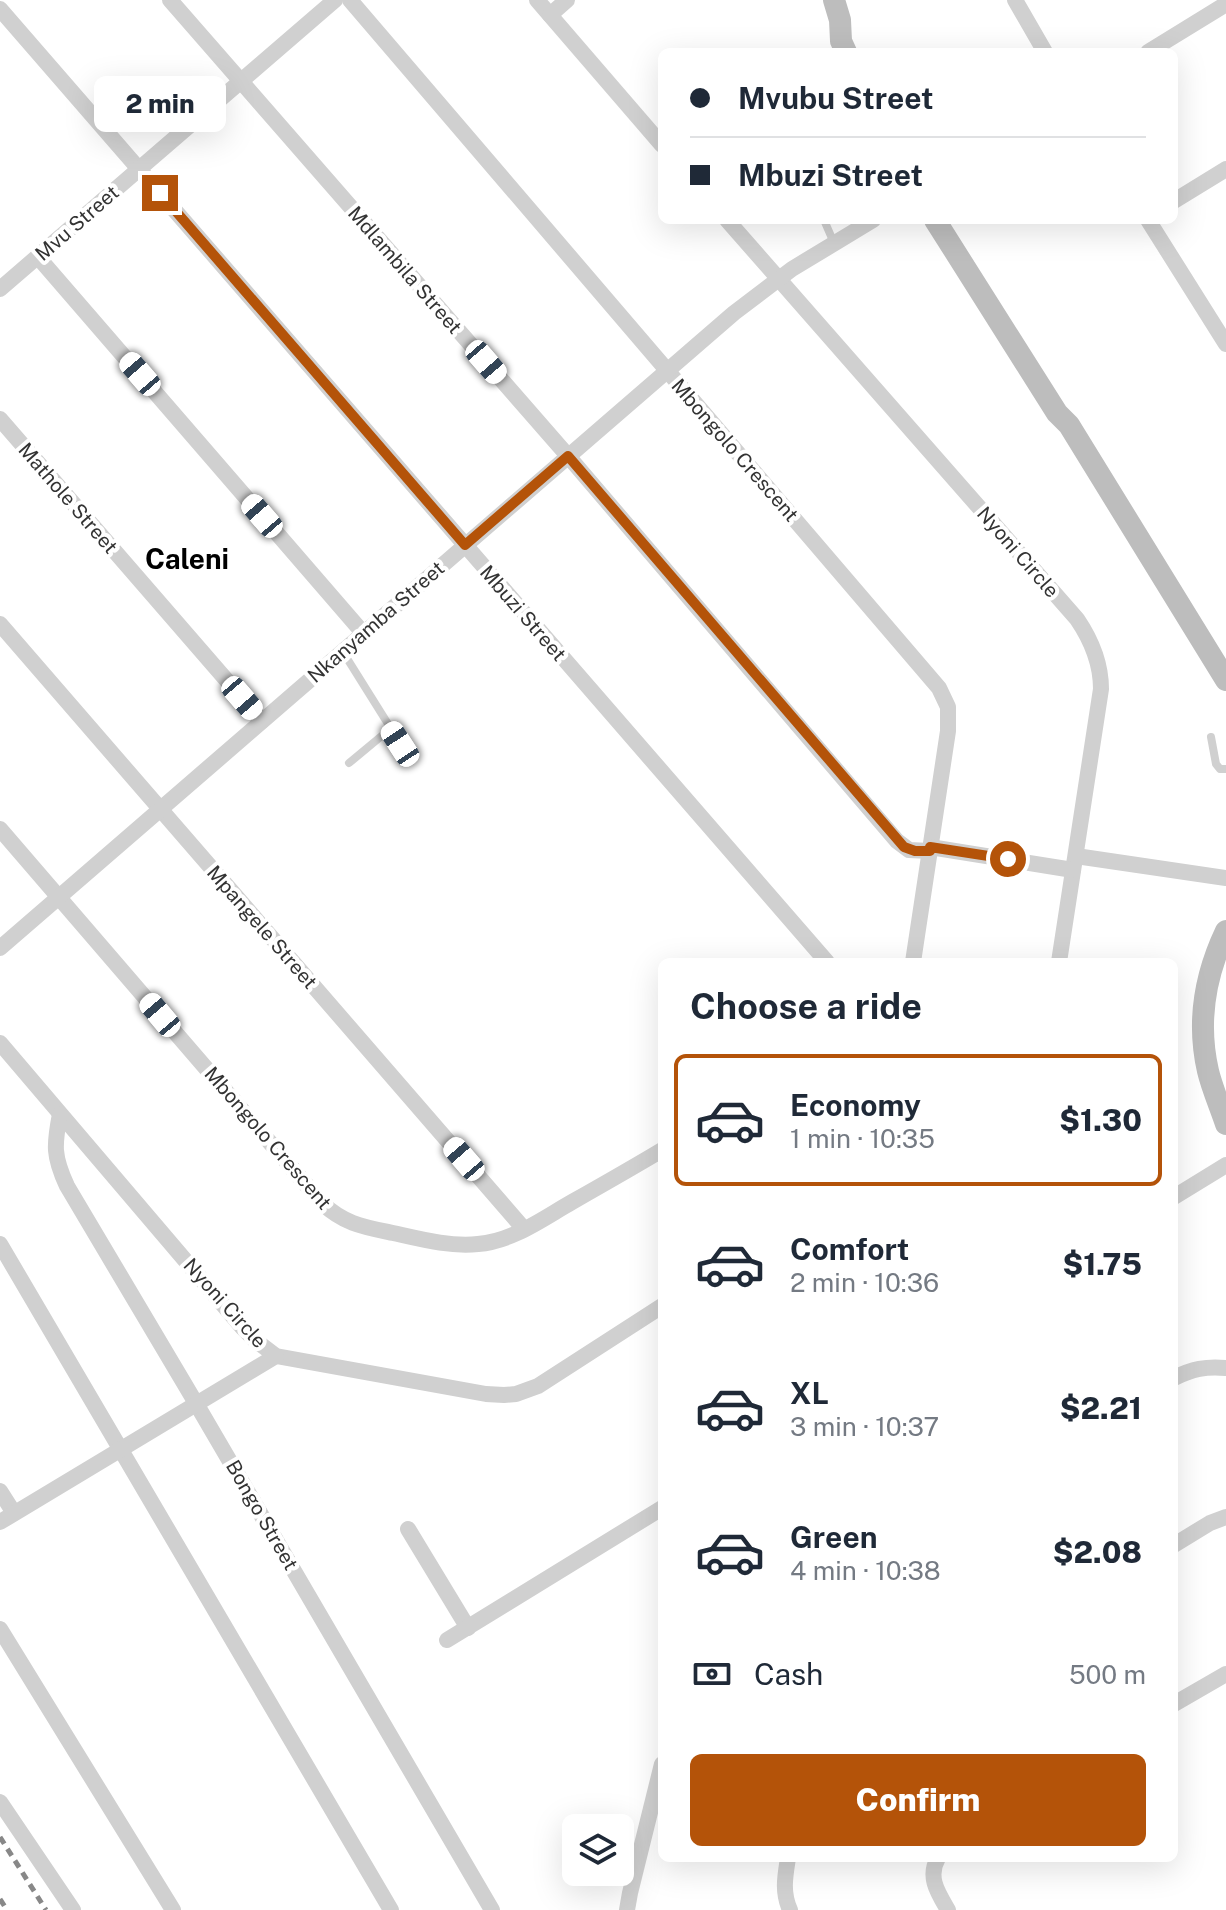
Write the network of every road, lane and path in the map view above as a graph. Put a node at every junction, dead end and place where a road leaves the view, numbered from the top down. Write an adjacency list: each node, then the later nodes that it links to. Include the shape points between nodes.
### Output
1 (170, 0): 15 (street, Mdlambila Street)
2 (335, 0): 15 (street, Mvu Street)
3 (350, 0): 31 (street, Mbongolo Crescent)
4 (537, 0): 10 (street)
5 (567, 0): 10 (street)
6 (1015, 0): 13 (street)
7 (1226, 4): 14 (street)
8 (0, 9): 17 (street, Mbuzi Street)
9 (837, 10): 11 (street); 12 (street)
10 (550, 15): 16 (street)
11 (844, 48)
12 (859, 48)
13 (1043, 48)
14 (1154, 48)
15 (240, 81): 17 (street, Mvu Street); 34 (street, Mdlambila Street)
16 (658, 140)
17 (140, 169): 27 (street, Mvu Street); 35 (street, Mbuzi Street)
18 (1226, 169): 19 (street)
19 (1178, 199)
20 (730, 224): 28 (street, Nyoni Circle)
21 (826, 224): 26 (lane)
22 (866, 224): 26 (street, Nkanyamba Street)
23 (938, 224): 33 (street)
24 (953, 224): 33 (street, via 1065,410)
25 (1151, 224): 30 (street)
26 (834, 243): 28 (street, Nkanyamba Street)
27 (38, 257): 29 (street, Mvu Street); 37 (street)
28 (778, 279): 31 (street, Nkanyamba Street); 50 (street, Nyoni Circle, via 1085,630 1100,667 1101,689)
29 (0, 289)
30 (1226, 344)
31 (667, 370): 34 (street, Nkanyamba Street); 48 (street, Mbongolo Crescent, via 944,696 948,731)
32 (0, 419): 40 (street, Mathole Street)
33 (1069, 425): 39 (street)
34 (568, 456): 35 (street, Nkanyamba Street); 49 (street, Mdlambila Street)
35 (465, 545): 37 (street, Nkanyamba Street); 56 (street, Mbuzi Street)
36 (0, 624): 46 (street, Mpangele Street)
37 (364, 634): 38 (street, Nkanyamba Street)
38 (343, 651): 40 (street, Nkanyamba Street); 41 (lane)
39 (1226, 680)
40 (262, 721): 46 (street, Nkanyamba Street)
41 (390, 729): 43 (lane); 44 (lane)
42 (1211, 737): 45 (lane, via 1216,764)
43 (410, 759)
44 (349, 763)
45 (1226, 769)
46 (160, 810): 53 (street, Nkanyamba Street); 65 (street, Mpangele Street)
47 (0, 829): 53 (street, Mbongolo Crescent)
48 (930, 849): 49 (street); 50 (street); 52 (street, Mbongolo Crescent)
49 (909, 850): 52 (street)
50 (1074, 863): 51 (street); 58 (street, Nyoni Circle)
51 (1226, 878)
52 (924, 886): 57 (street, Mbongolo Crescent)
53 (59, 897): 55 (street, Nkanyamba Street); 65 (street, Mbongolo Crescent, via 338,1217 403,1236 465,1245 502,1240)
54 (1226, 931): 61 (street, via 1205,989 1203,1029 1208,1072)
55 (0, 948)
56 (824, 958)
57 (914, 958)
58 (1060, 958)
59 (0, 1043): 60 (street, Nyoni Circle)
60 (60, 1114): 68 (street, Nyoni Circle, via 242,1327); 71 (street, Bongo Street, via 55,1153 67,1186)
61 (1226, 1124)
62 (658, 1152): 65 (street, Mbongolo Crescent)
63 (1226, 1165): 64 (street)
64 (1178, 1195)
65 (524, 1229)
66 (0, 1244): 72 (street)
67 (658, 1309): 68 (street, Nyoni Circle, via 553,1378 528,1391 504,1395)
68 (276, 1356): 71 (street)
69 (1226, 1368): 70 (street, via 1194,1369)
70 (1178, 1376)
71 (197, 1405): 72 (street); 91 (street, Bongo Street)
72 (121, 1449): 76 (street); 90 (street)
73 (0, 1491): 76 (street)
74 (658, 1510): 79 (street)
75 (1226, 1517): 78 (street)
76 (7, 1518)
77 (408, 1529): 79 (street)
78 (1178, 1543)
79 (468, 1628): 81 (street)
80 (0, 1629): 89 (street)
81 (447, 1640)
82 (1226, 1674): 83 (street)
83 (1178, 1702)
84 (658, 1780): 92 (street)
85 (0, 1802): 88 (street)
86 (787, 1862): 93 (street, via 784,1885)
87 (936, 1862): 94 (street, via 932,1875)
88 (73, 1910)
89 (173, 1910)
90 (391, 1910)
91 (492, 1910)
92 (627, 1910)
93 (790, 1910)
94 (948, 1910)

